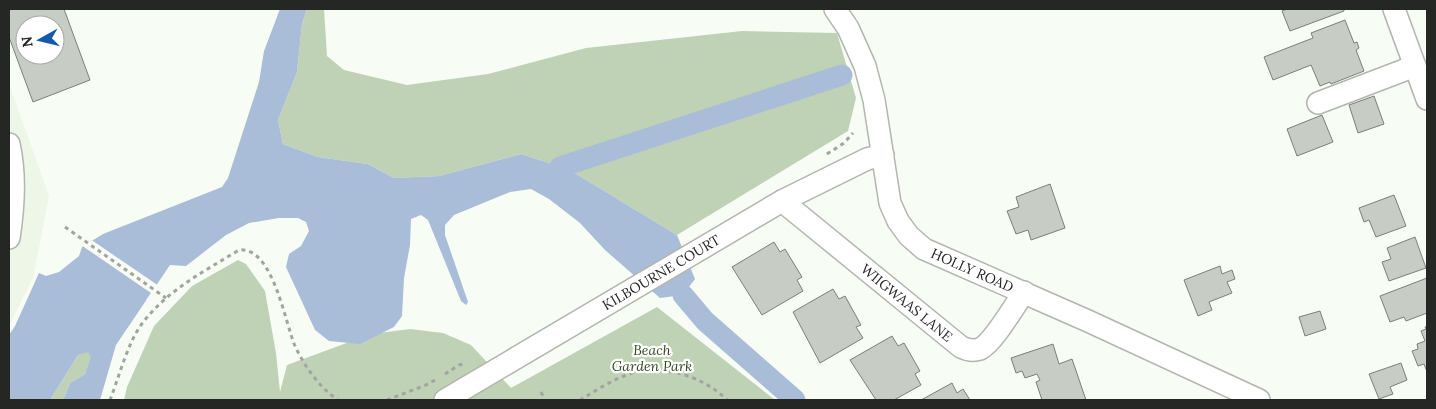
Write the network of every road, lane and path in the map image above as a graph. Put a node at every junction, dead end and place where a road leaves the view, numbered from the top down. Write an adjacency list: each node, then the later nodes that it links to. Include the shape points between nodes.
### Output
1 (835, 9): 9 (street, HOLLY ROAD, via 848,28 865,66)
2 (1394, 9): 3 (street)
3 (1415, 66): 4 (street); 5 (street)
4 (1427, 99)
5 (1318, 103)
6 (853, 132): 7 (path)
7 (844, 143)
8 (9, 144): 12 (street, via 14,192)
9 (883, 155): 10 (street, KILBOURNE COURT, via 867,158); 13 (street, HOLLY ROAD, via 890,203 909,236 924,248)
10 (782, 201): 13 (street, WIIGWAAS LANE, via 961,347 979,349 988,344); 20 (street, KILBOURNE COURT)
11 (65, 227): 14 (path)
12 (9, 238)
13 (1024, 292): 24 (street, HOLLY ROAD)
14 (166, 298): 17 (path, via 140,326); 18 (path, via 179,286 239,250 253,253 269,271 295,346 314,376)
15 (426, 385): 19 (path)
16 (541, 392): 21 (path)
17 (110, 400)
18 (338, 400)
19 (388, 400)
20 (445, 400)
21 (545, 400)
22 (580, 400): 23 (path, via 625,375 662,370 705,384)
23 (727, 400)
24 (1259, 400)

